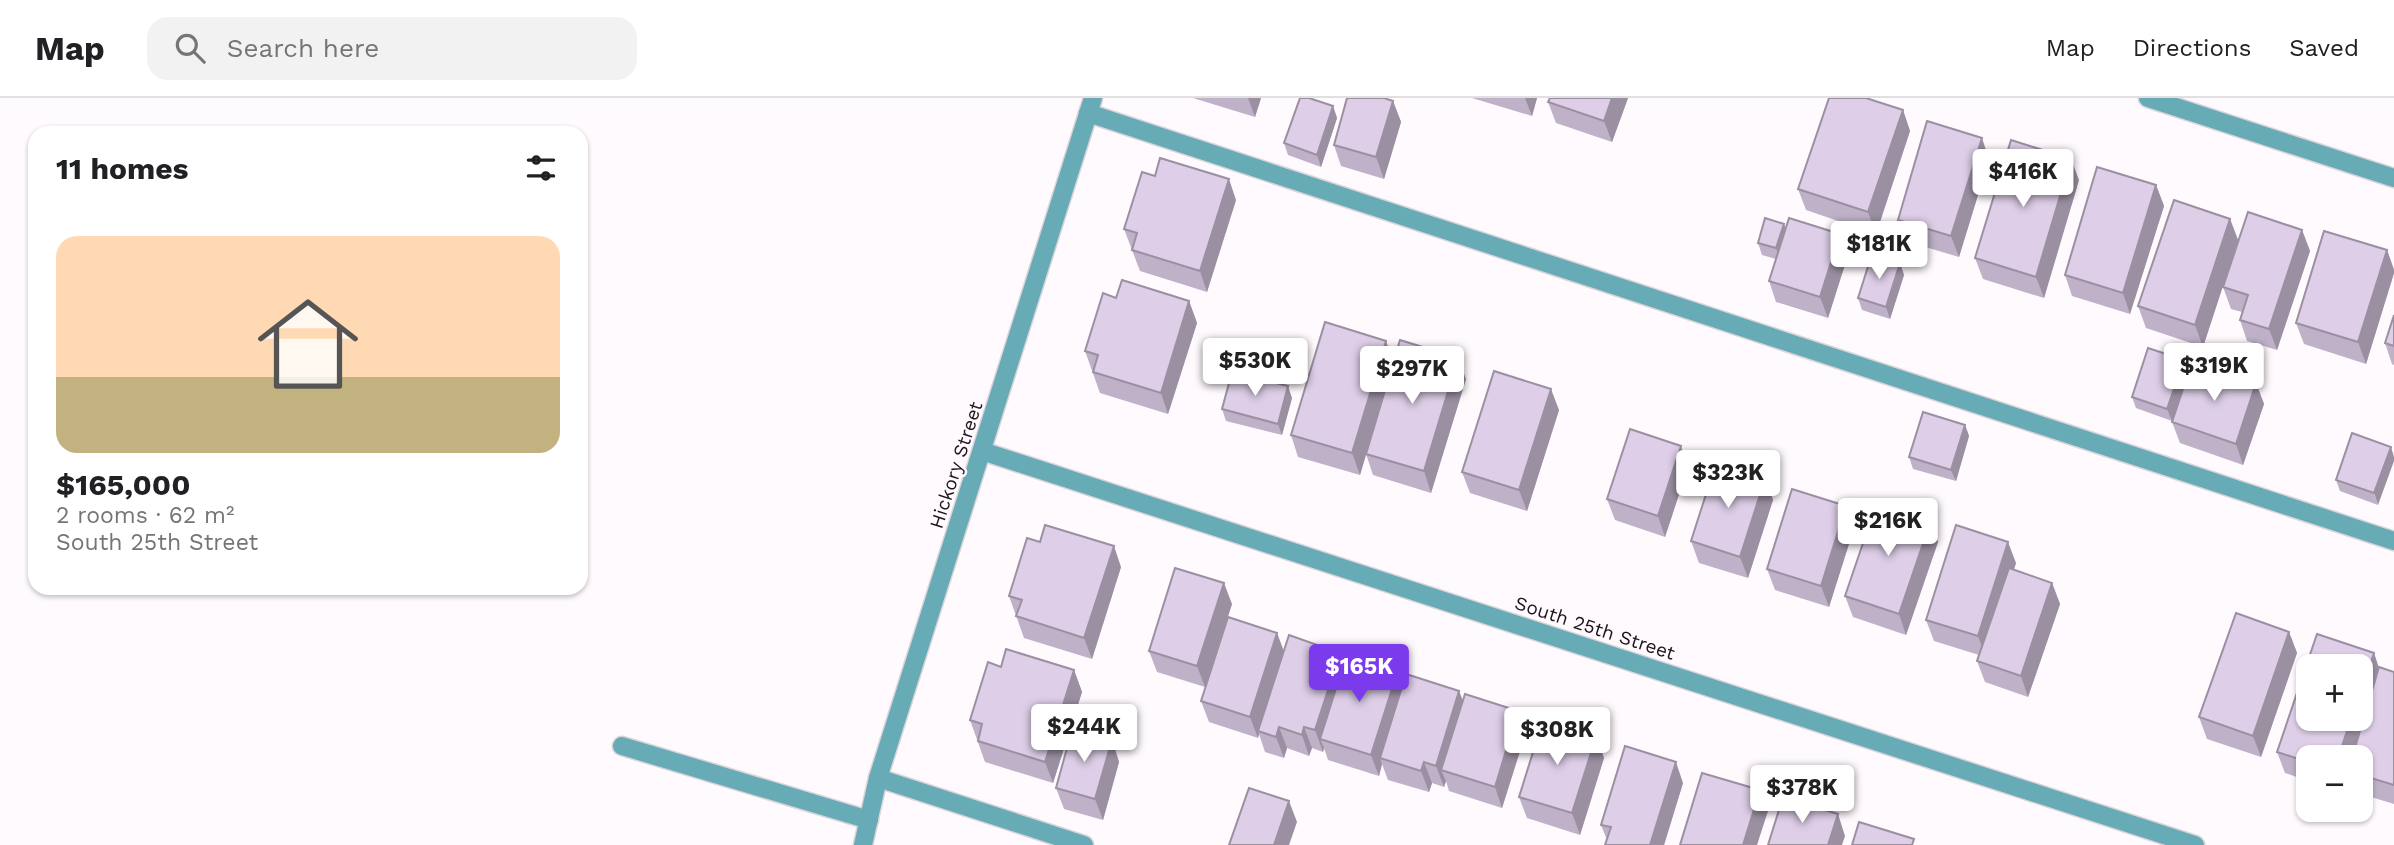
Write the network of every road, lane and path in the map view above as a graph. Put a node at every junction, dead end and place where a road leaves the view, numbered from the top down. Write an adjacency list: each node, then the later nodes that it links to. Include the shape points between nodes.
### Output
1 (2148, 98): 3 (street)
2 (1090, 106): 4 (street, Hickory Street); 5 (street)
3 (2394, 178)
4 (982, 451): 7 (street, Hickory Street); 11 (street, South 25th Street)
5 (2394, 541)
6 (621, 746): 8 (street)
7 (878, 778): 8 (street, Hickory Street); 10 (street)
8 (869, 820): 9 (street, Hickory Street)
9 (863, 845)
10 (1084, 845)
11 (2195, 845)

